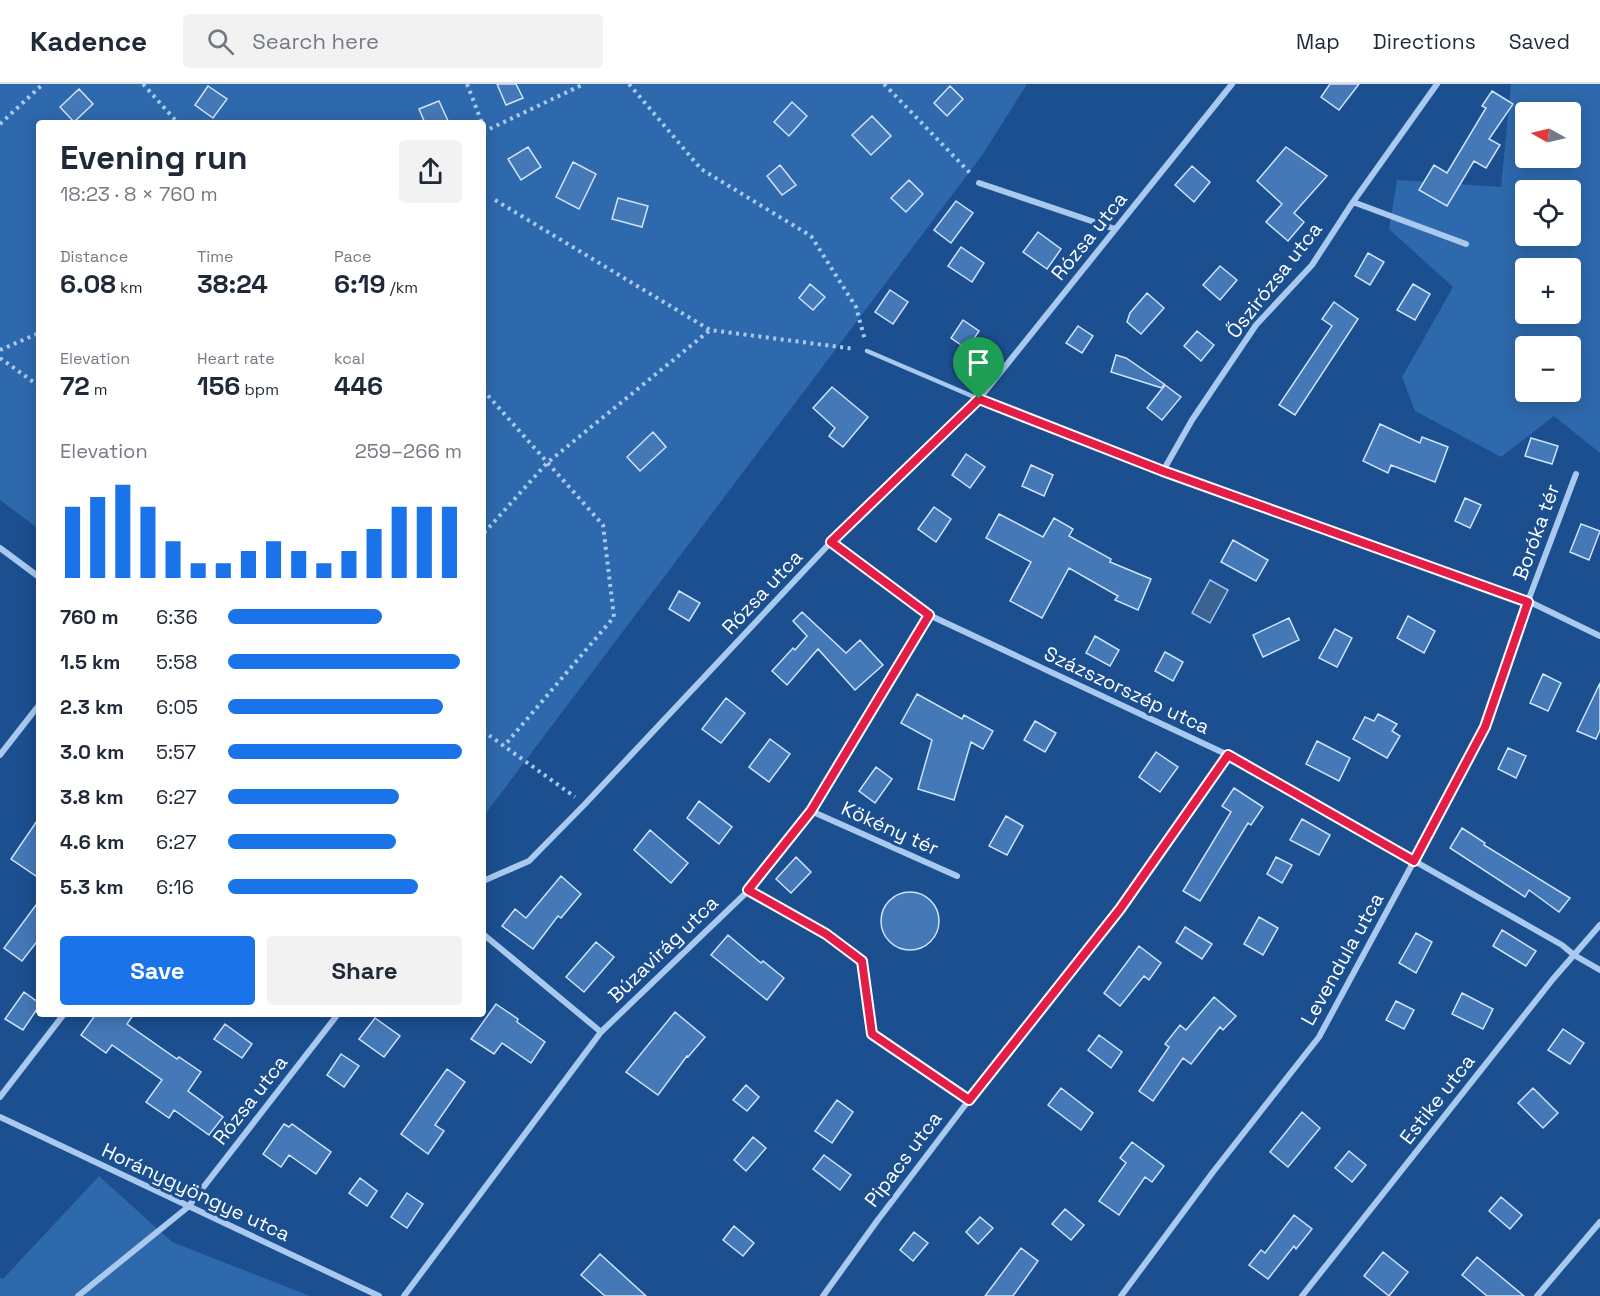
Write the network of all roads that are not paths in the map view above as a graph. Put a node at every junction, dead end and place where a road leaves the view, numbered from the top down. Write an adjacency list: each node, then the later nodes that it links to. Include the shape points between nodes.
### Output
1 (1232, 84): 5 (street, Rózsa utca)
2 (1437, 84): 4 (street, Őszirózsa utca)
3 (979, 183): 5 (street)
4 (1353, 202): 6 (street); 9 (street, Őszirózsa utca, via 1312,265 1256,326 1192,420)
5 (1115, 229): 8 (street, Rózsa utca)
6 (1466, 244)
7 (867, 351): 8 (lane)
8 (979, 399): 9 (street); 11 (street, Rózsa utca)
9 (1163, 471): 14 (street)
10 (1576, 474): 14 (street, Boróka tér)
11 (831, 542): 15 (street, Százszorszép utca); 23 (street, Rózsa utca, via 529,861)
12 (0, 548): 13 (street)
13 (36, 575)
14 (1528, 602): 16 (street); 21 (street, Levendula utca, via 1485,727)
15 (929, 615): 19 (street, Százszorszép utca); 20 (street, Búzavirág utca)
16 (1600, 636)
17 (36, 709): 18 (street)
18 (0, 755)
19 (1228, 755): 21 (street, Százszorszép utca); 35 (street, Pipacs utca, via 1120,909)
20 (811, 811): 22 (street, Kökény tér); 24 (street, Búzavirág utca)
21 (1414, 861): 28 (street, Százszorszép utca); 43 (street, Levendula utca, via 1319,1037)
22 (957, 876)
23 (486, 880)
24 (748, 890): 26 (street); 33 (street, Búzavirág utca)
25 (1600, 925): 28 (street, Estike utca)
26 (826, 934)
27 (486, 936): 33 (street)
28 (1574, 955): 30 (street, Százszorszép utca); 44 (street, Estike utca)
29 (862, 961): 35 (street, via 872,1034)
30 (1600, 970)
31 (62, 1017): 34 (street)
32 (336, 1017): 37 (street, Rózsa utca)
33 (601, 1032): 41 (street, Búzavirág utca)
34 (0, 1097)
35 (969, 1100): 42 (street, Pipacs utca)
36 (0, 1117): 37 (street, Horánygyöngye utca)
37 (188, 1207): 39 (street, Rózsa utca); 40 (street, Horánygyöngye utca)
38 (1600, 1222): 45 (street)
39 (78, 1296)
40 (379, 1296)
41 (404, 1296)
42 (823, 1296)
43 (1121, 1296)
44 (1302, 1296)
45 (1537, 1296)

